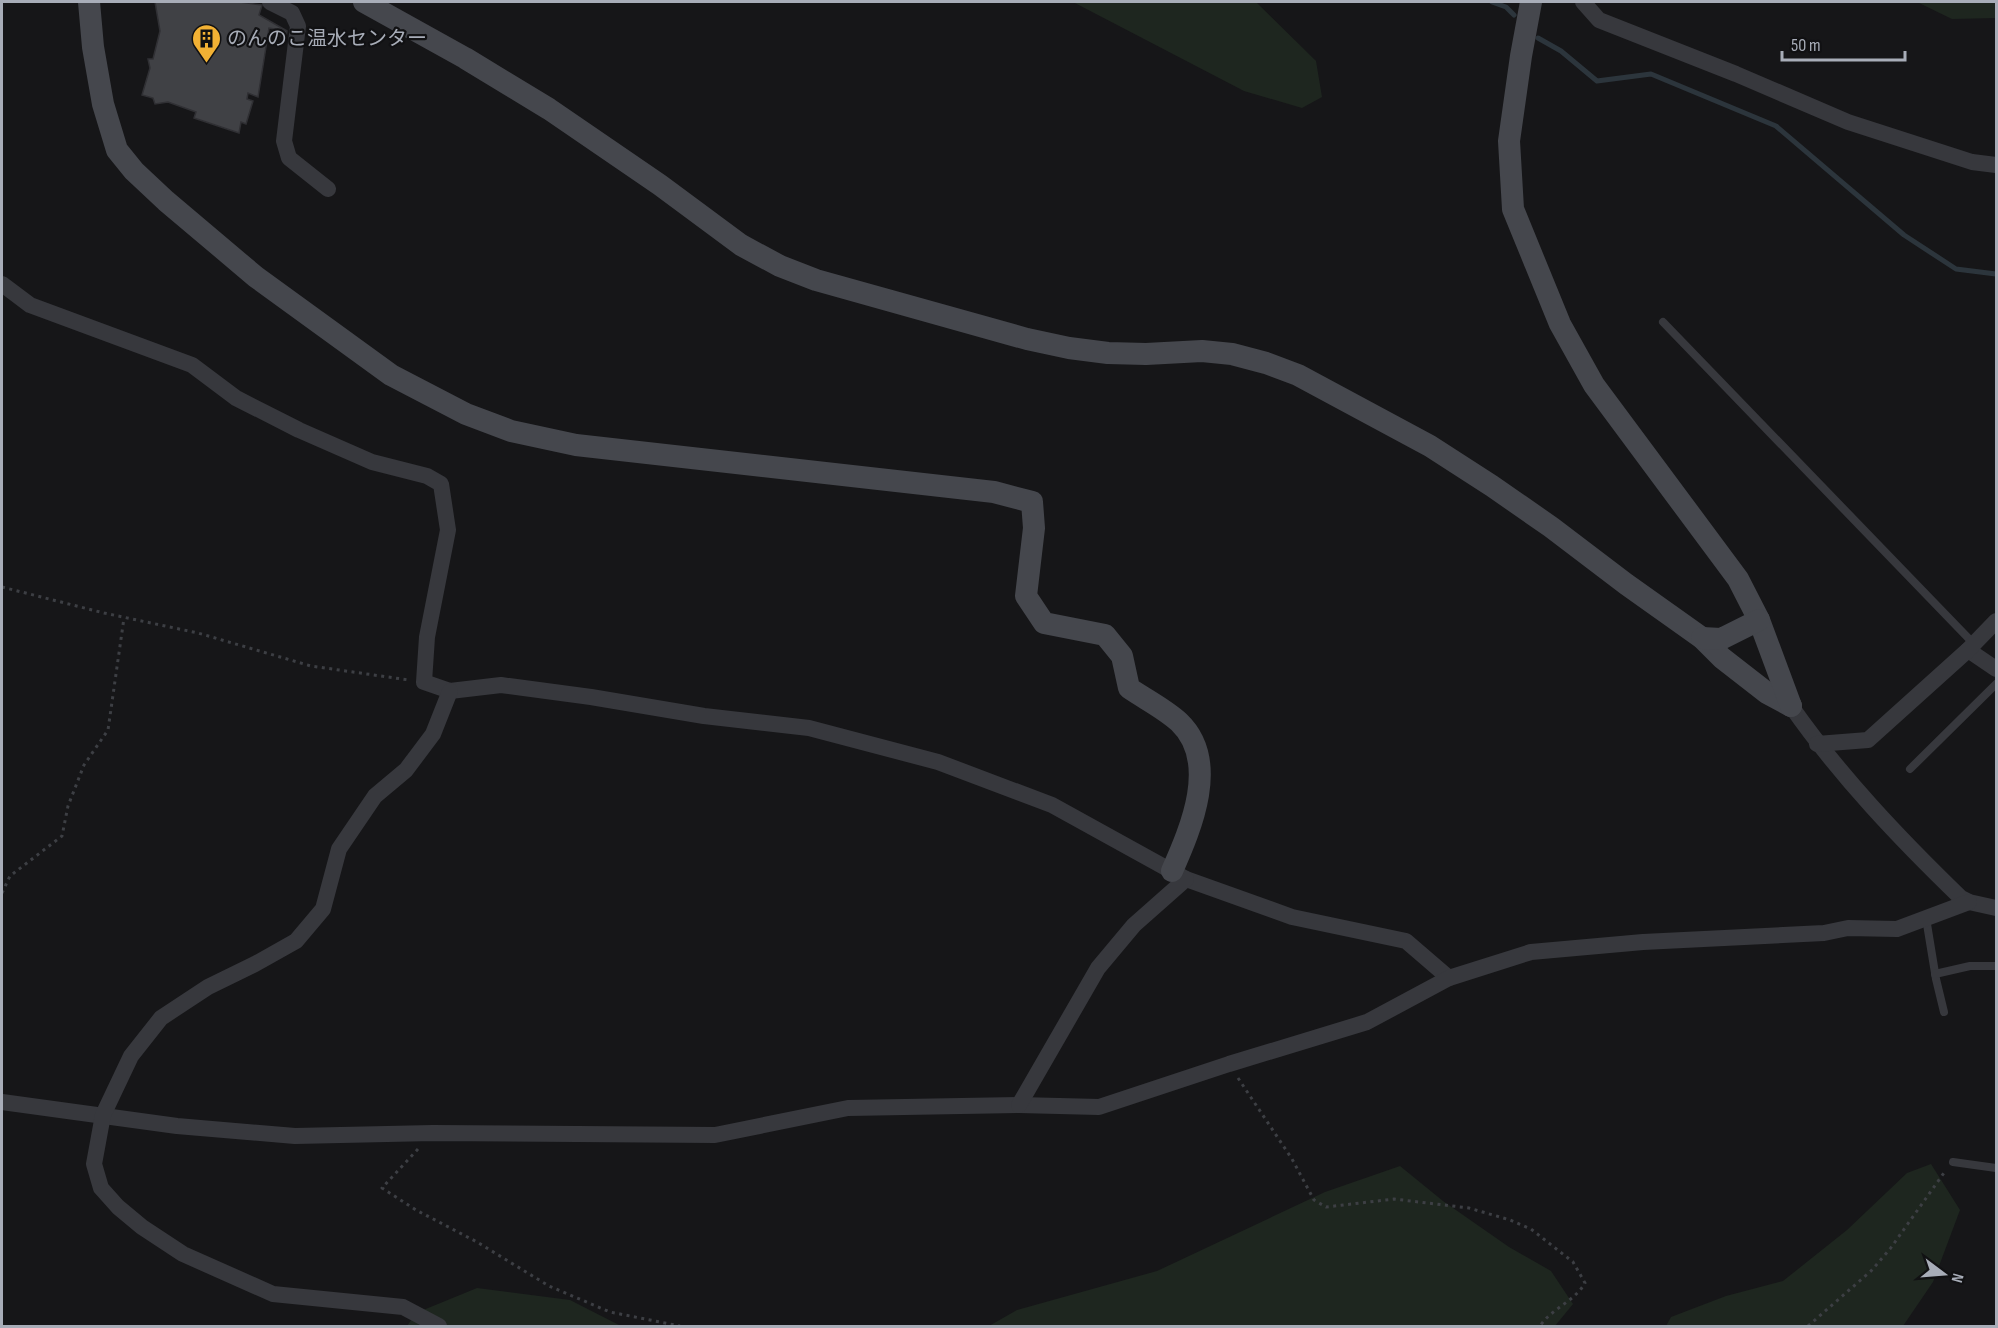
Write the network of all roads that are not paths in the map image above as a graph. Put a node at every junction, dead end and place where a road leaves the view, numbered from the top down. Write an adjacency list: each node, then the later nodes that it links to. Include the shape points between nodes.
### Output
1 (89, 2): 20 (street, via 103,104 117,150 134,171 256,277 401,380 466,414 511,431 576,444 994,492 1032,502 1034,528 1026,596 1044,623 1105,635 1122,656 1129,688 1180,723 1197,748 1197,796)
2 (270, 2): 7 (street, via 292,13 298,26 285,141 289,158)
3 (364, 2): 12 (street, via 549,109 741,245 780,266 816,280 1069,348 1108,353 1232,354 1298,375 1430,446 1492,486)
4 (1531, 2): 10 (street, via 1509,141 1513,208 1560,324 1594,386 1738,579)
5 (1583, 2): 6 (street, via 1599,20 1848,122 1972,162)
6 (1996, 165)
7 (328, 189)
8 (2, 285): 16 (street, via 30,305 192,365 236,398 299,430 372,462 427,476 441,484 448,530 427,637 424,682)
9 (1663, 322): 13 (lane)
10 (1759, 620): 12 (street, via 1721,639); 17 (street)
11 (1996, 621): 13 (street)
12 (1702, 638): 17 (street, via 1767,693)
13 (1971, 647): 14 (street); 18 (street, via 1868,740)
14 (1996, 669)
15 (1996, 684): 19 (lane)
16 (450, 690): 20 (street, via 501,686 809,728 938,762 1052,805); 30 (street, via 434,734 406,770 375,796 339,849 323,909 296,941 208,987 160,1018 130,1056)
17 (1791, 706): 18 (street)
18 (1817, 744): 21 (street, via 1917,855)
19 (1910, 769)
20 (1179, 875): 26 (street, via 1292,917 1406,941); 29 (street, via 1098,968)
21 (1970, 902): 22 (street); 23 (street)
22 (1996, 908)
23 (1926, 918): 25 (lane); 26 (street, via 1897,929 1848,928 1824,933 1531,952)
24 (1996, 966): 25 (lane, via 1970,966)
25 (1935, 974): 27 (lane)
26 (1449, 978): 29 (street, via 1367,1022 1099,1107)
27 (1944, 1012)
28 (2, 1102): 30 (street)
29 (1019, 1105): 30 (street, via 848,1108 715,1135 295,1136)
30 (103, 1115): 33 (street, via 93,1164 101,1188 142,1227 183,1254 273,1294 403,1307)
31 (1953, 1162): 32 (lane)
32 (1996, 1168)
33 (439, 1326)

